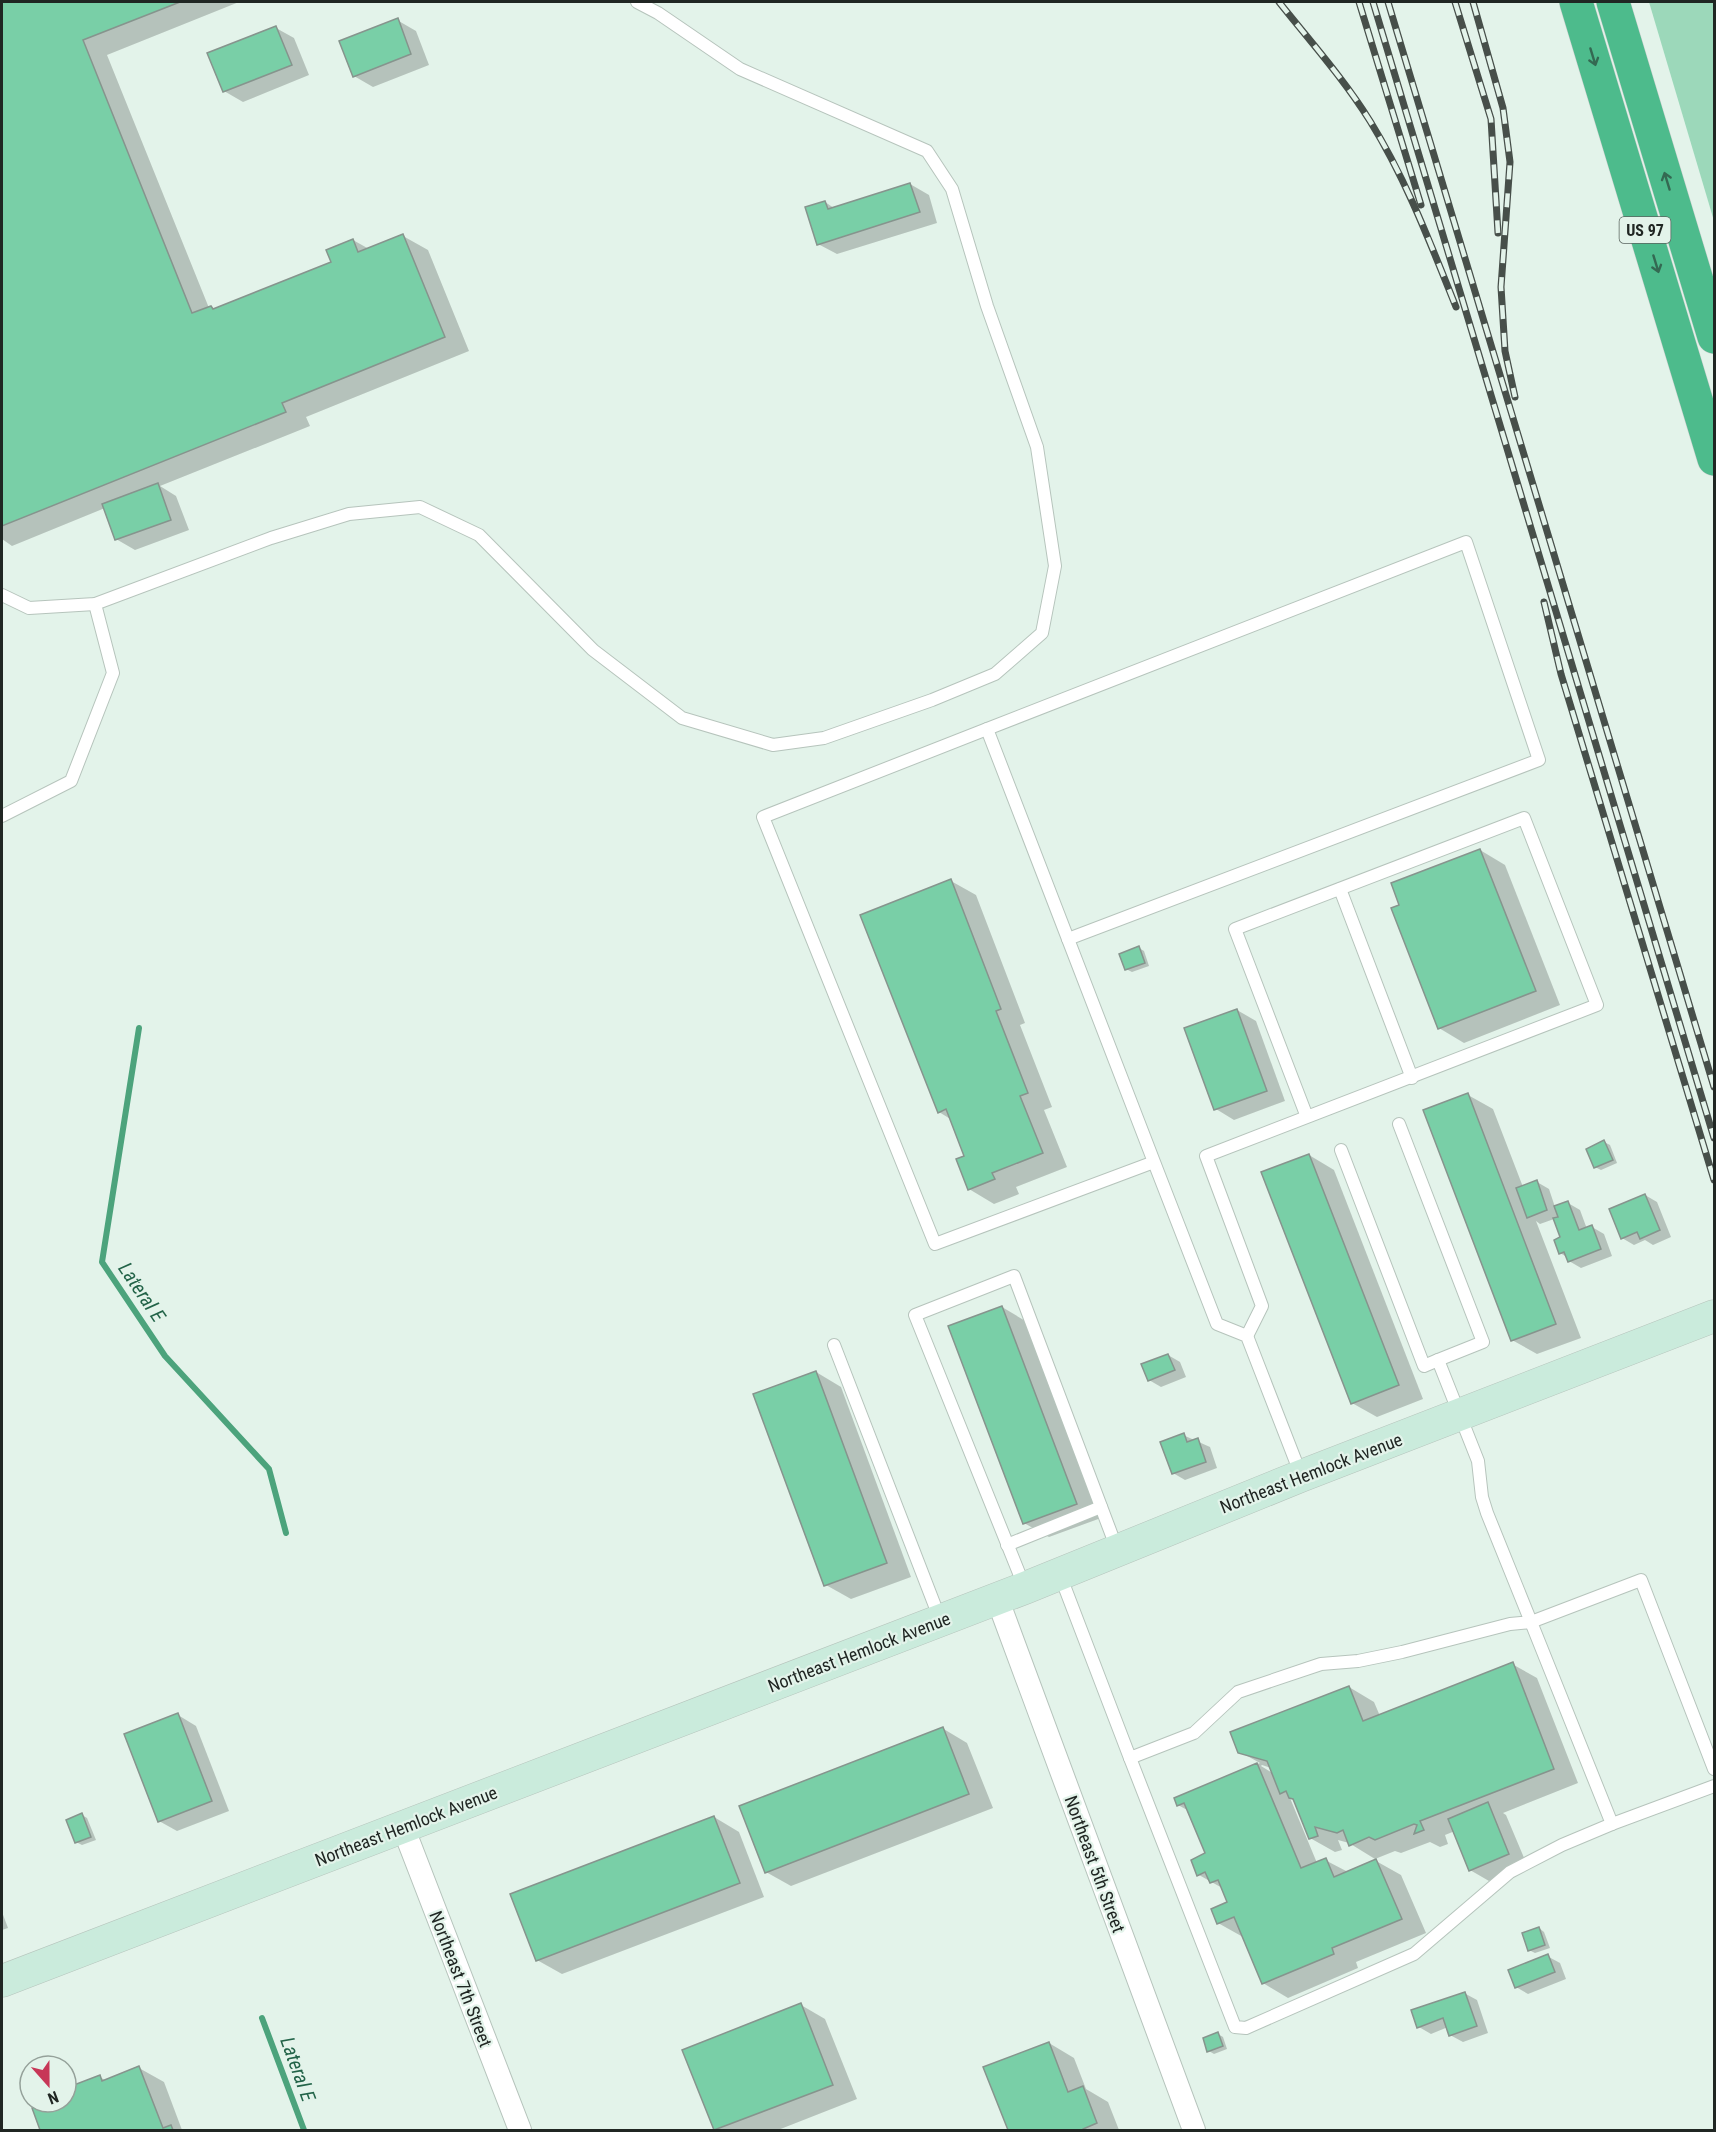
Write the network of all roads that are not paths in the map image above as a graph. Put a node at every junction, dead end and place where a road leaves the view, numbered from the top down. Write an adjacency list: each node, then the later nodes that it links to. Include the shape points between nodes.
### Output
1 (637, 2): 7 (lane, via 740,69 927,151 952,189 987,306 1037,447 1055,566 1042,633 995,674 824,738 773,745 682,718 593,650 479,535 420,507 350,514 271,538)
2 (1576, 2): 5 (highway, US 97, one-way to 5)
3 (1613, 2): 4 (highway, US 97, one-way to 3)
4 (1714, 337)
5 (1714, 459)
6 (2, 595): 7 (lane, via 29,608)
7 (95, 604): 9 (lane, via 113,673 71,781)
8 (987, 729): 11 (lane); 11 (lane, via 1466,542 1539,760); 16 (lane, via 763,818 935,1244)
9 (2, 816)
10 (1340, 889): 12 (lane); 12 (lane, via 1524,818 1597,1005); 13 (lane, via 1235,929)
11 (1068, 939): 16 (lane)
12 (1412, 1078): 13 (lane)
13 (1307, 1118): 18 (lane, via 1206,1156 1262,1306)
14 (1399, 1124): 20 (lane, via 1483,1342)
15 (1341, 1150): 20 (lane, via 1424,1366)
16 (1154, 1162): 18 (lane, via 1218,1324)
17 (1714, 1316): 21 (street, Northeast Hemlock Avenue)
18 (1247, 1336): 22 (lane)
19 (834, 1345): 28 (lane)
20 (1438, 1360): 21 (lane)
21 (1460, 1416): 22 (street, Northeast Hemlock Avenue); 29 (lane, via 1478,1461 1487,1513)
22 (1301, 1476): 25 (street, Northeast Hemlock Avenue)
23 (1101, 1507): 24 (lane); 24 (lane, via 1014,1276 915,1315); 25 (lane)
24 (1007, 1545): 27 (lane)
25 (1118, 1550): 26 (street, Northeast Hemlock Avenue)
26 (1059, 1574): 27 (street, Northeast Hemlock Avenue); 30 (lane)
27 (1011, 1593): 28 (street, Northeast Hemlock Avenue); 37 (street, Northeast 5th Street)
28 (941, 1620): 34 (street, Northeast Hemlock Avenue)
29 (1531, 1622): 30 (lane, via 1358,1661 1321,1664 1238,1692 1194,1733); 31 (lane, via 1641,1580); 33 (lane)
30 (1130, 1758): 33 (lane, via 1235,2027 1246,2028 1414,1954 1510,1872)
31 (1714, 1769)
32 (1714, 1786): 33 (lane)
33 (1611, 1824)
34 (403, 1827): 35 (street, Northeast Hemlock Avenue); 36 (street, Northeast 7th Street)
35 (2, 1981)
36 (520, 2130)
37 (1194, 2130)

